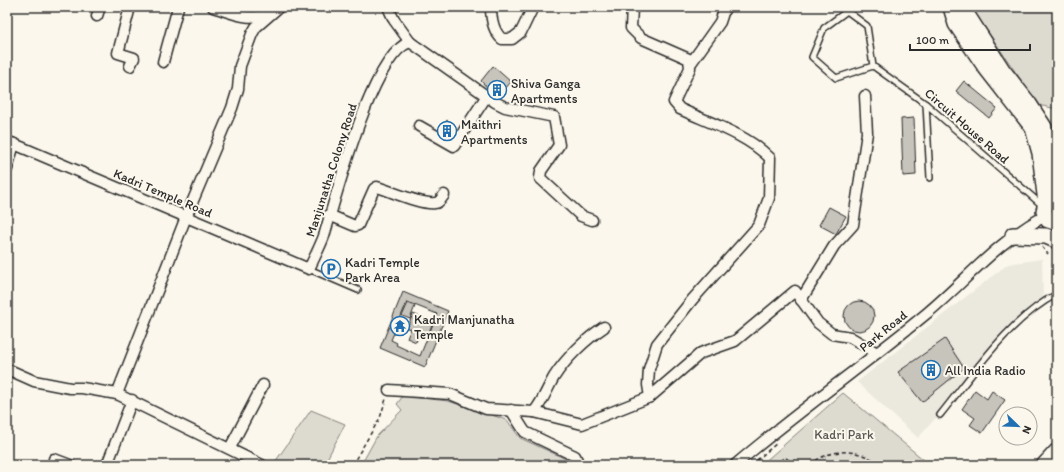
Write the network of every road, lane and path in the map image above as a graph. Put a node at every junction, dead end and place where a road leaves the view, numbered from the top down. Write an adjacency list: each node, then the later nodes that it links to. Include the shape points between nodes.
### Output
1 (130, 7): 16 (street, via 118,53 134,58)
2 (178, 7): 14 (street)
3 (213, 7): 12 (street, via 247,18)
4 (279, 7): 12 (street)
5 (388, 7): 13 (street)
6 (491, 7): 7 (street, via 491,18 496,33 502,40 512,39 521,32)
7 (533, 7)
8 (632, 7): 15 (street, via 631,28 641,38 689,59)
9 (726, 7): 15 (street, via 720,22)
10 (951, 7): 26 (main road, via 956,24 986,68 1033,128)
11 (962, 7): 26 (main road, via 1003,71 1044,127 1055,179)
12 (270, 14): 28 (street, via 252,34 240,66 238,89 232,108)
13 (410, 42): 19 (street); 27 (street, Manjunatha Colony Road, via 404,44 391,60 365,106)
14 (163, 62)
15 (691, 63): 42 (street, via 674,102 680,109 759,147 770,158 769,198 759,225 692,300 657,344 649,369)
16 (130, 66)
17 (873, 66): 17 (lane, via 868,26 847,11 824,28 812,57 836,78); 20 (lane, Circuit House Road)
18 (865, 96): 35 (street, via 867,133 853,225 834,246)
19 (486, 97): 21 (street, via 454,146); 29 (street, via 505,107 554,117 559,145 541,172 540,178 581,216)
20 (926, 104): 24 (lane); 26 (lane, Circuit House Road)
21 (419, 126)
22 (10, 142): 23 (street); 28 (street, Kadri Temple Road)
23 (7, 169)
24 (930, 178)
25 (444, 195): 27 (street, via 439,202 434,203 377,187 358,225)
26 (1050, 209): 30 (street, Park Road); 31 (main road)
27 (329, 215): 32 (street, Manjunatha Colony Road, via 324,237)
28 (186, 217): 32 (street, Kadri Temple Road); 40 (street)
29 (592, 220)
30 (1013, 235): 31 (main road, via 1046,236); 37 (street, Park Road, via 927,313)
31 (1056, 243)
32 (309, 269): 33 (lane)
33 (358, 290)
34 (1057, 294): 46 (lane, via 1016,323)
35 (801, 300): 37 (street, via 818,323 832,334 850,337); 42 (street, via 795,291 735,341 701,353)
36 (604, 327): 45 (street, via 591,335 564,364)
37 (877, 353): 55 (street, Park Road)
38 (7, 369): 40 (street, via 34,381)
39 (263, 385): 47 (street)
40 (117, 394): 43 (street)
41 (388, 394): 44 (street, via 450,394 486,409); 53 (path, via 380,418)
42 (650, 397): 45 (street, via 582,424)
43 (132, 400): 47 (street); 51 (street)
44 (511, 410): 45 (street); 54 (street, via 525,432 575,456)
45 (534, 412)
46 (940, 415)
47 (230, 448): 52 (street)
48 (1057, 452): 60 (highway)
49 (54, 459): 50 (street)
50 (70, 465)
51 (107, 465)
52 (262, 465)
53 (352, 465)
54 (579, 465)
55 (735, 465)
56 (775, 465): 57 (path, via 785,457)
57 (795, 465)
58 (810, 465): 59 (path, via 818,458 836,452 855,452)
59 (881, 465)
60 (1045, 465)

